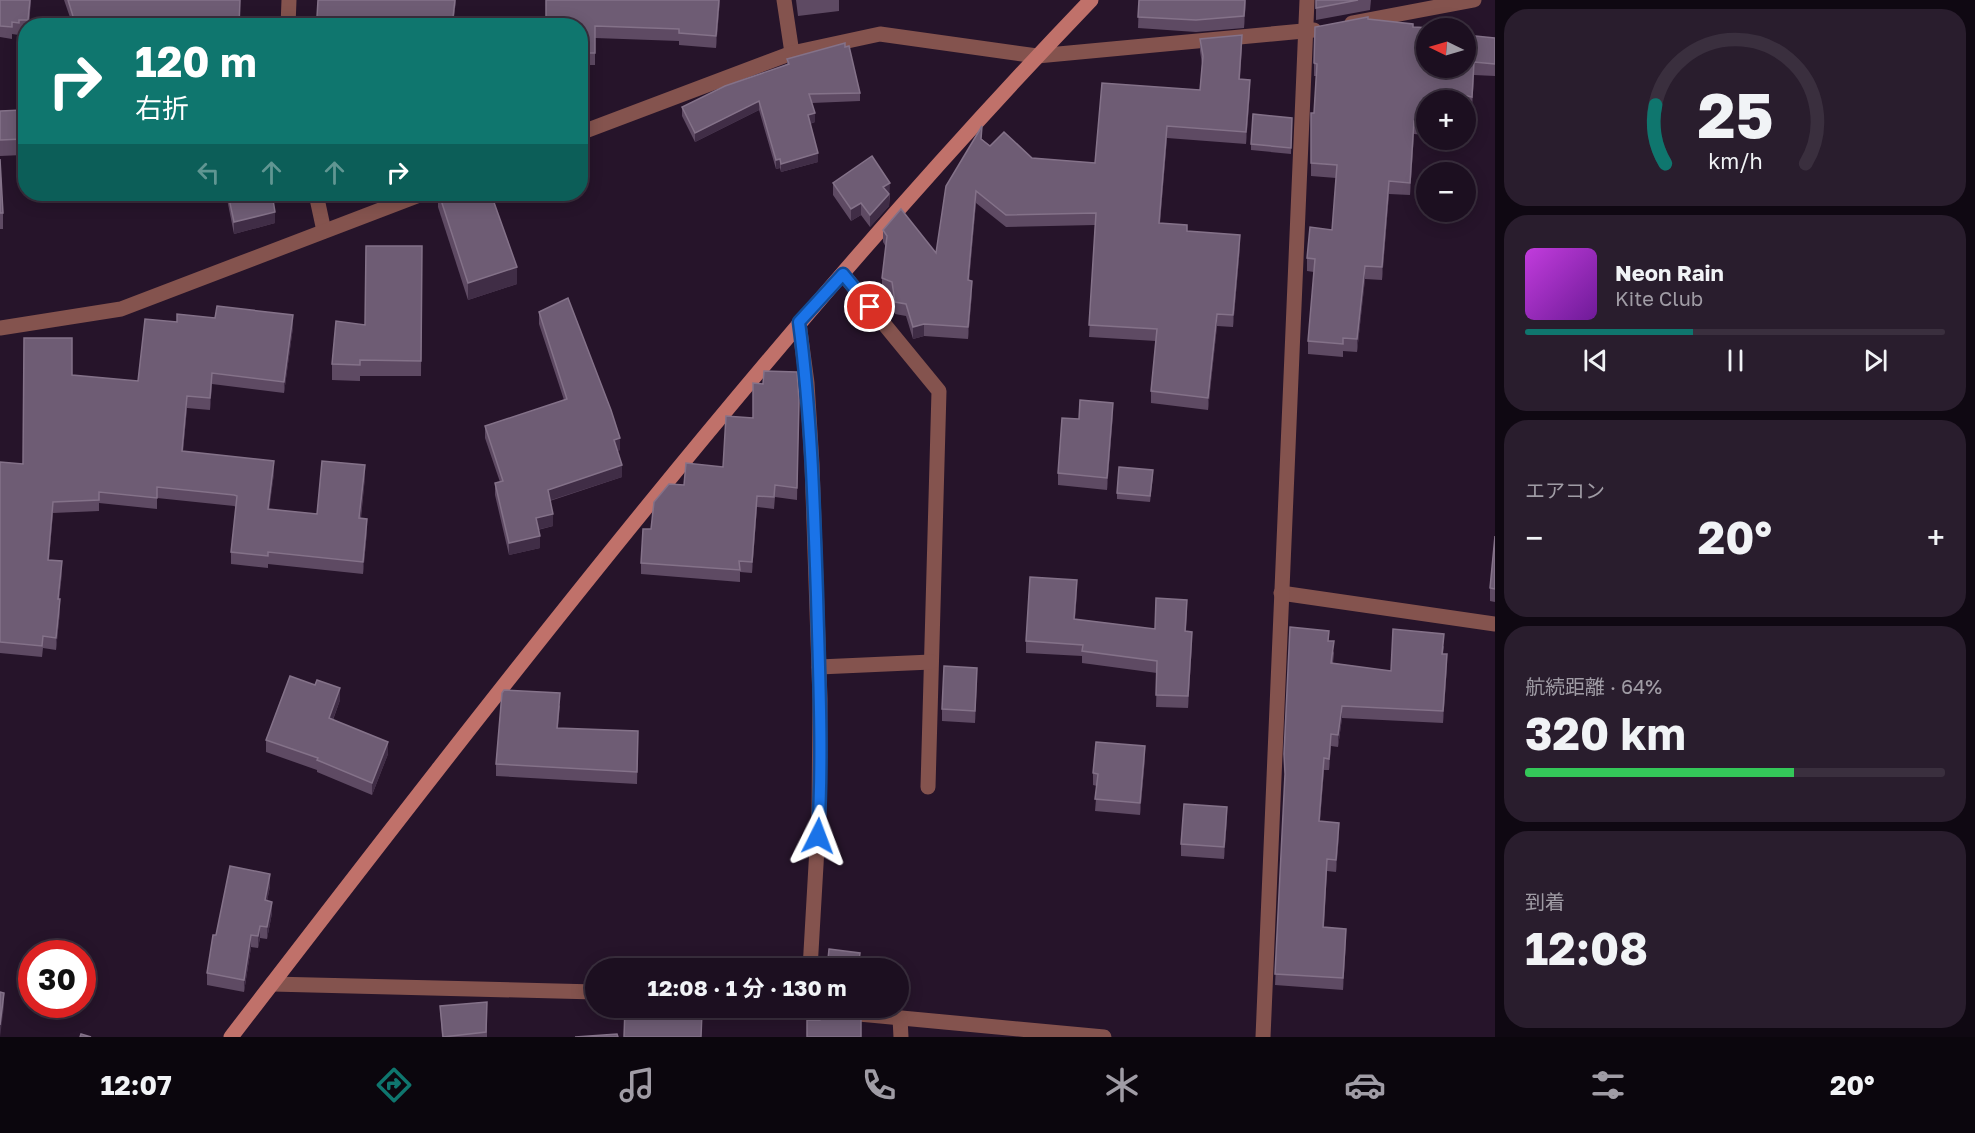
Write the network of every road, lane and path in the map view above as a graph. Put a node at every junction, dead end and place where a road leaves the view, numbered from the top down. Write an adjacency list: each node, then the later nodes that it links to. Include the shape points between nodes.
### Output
1 (289, 0): 6 (street)
2 (784, 0): 8 (street)
3 (1091, 0): 9 (street)
4 (1306, 0): 7 (street)
5 (1474, 0): 7 (street)
6 (288, 18)
7 (1304, 32): 9 (street); 17 (street)
8 (792, 52): 9 (street, via 880,34); 10 (street)
9 (1037, 56): 14 (street)
10 (588, 130)
11 (318, 201): 13 (street)
12 (403, 201): 13 (street)
13 (324, 231): 16 (street, via 121,309)
14 (843, 274): 15 (street); 19 (street, via 939,391)
15 (799, 322): 20 (street, via 812,464); 23 (street, via 620,539)
16 (0, 328)
17 (1281, 593): 18 (street); 29 (street)
18 (1495, 624)
19 (931, 662): 20 (street); 21 (street)
20 (819, 667): 22 (street, via 819,813)
21 (928, 787)
22 (811, 958)
23 (272, 984): 24 (street); 26 (street)
24 (585, 992)
25 (900, 1018): 27 (street); 28 (street)
26 (231, 1037)
27 (901, 1037)
28 (1104, 1037)
29 (1263, 1037)

